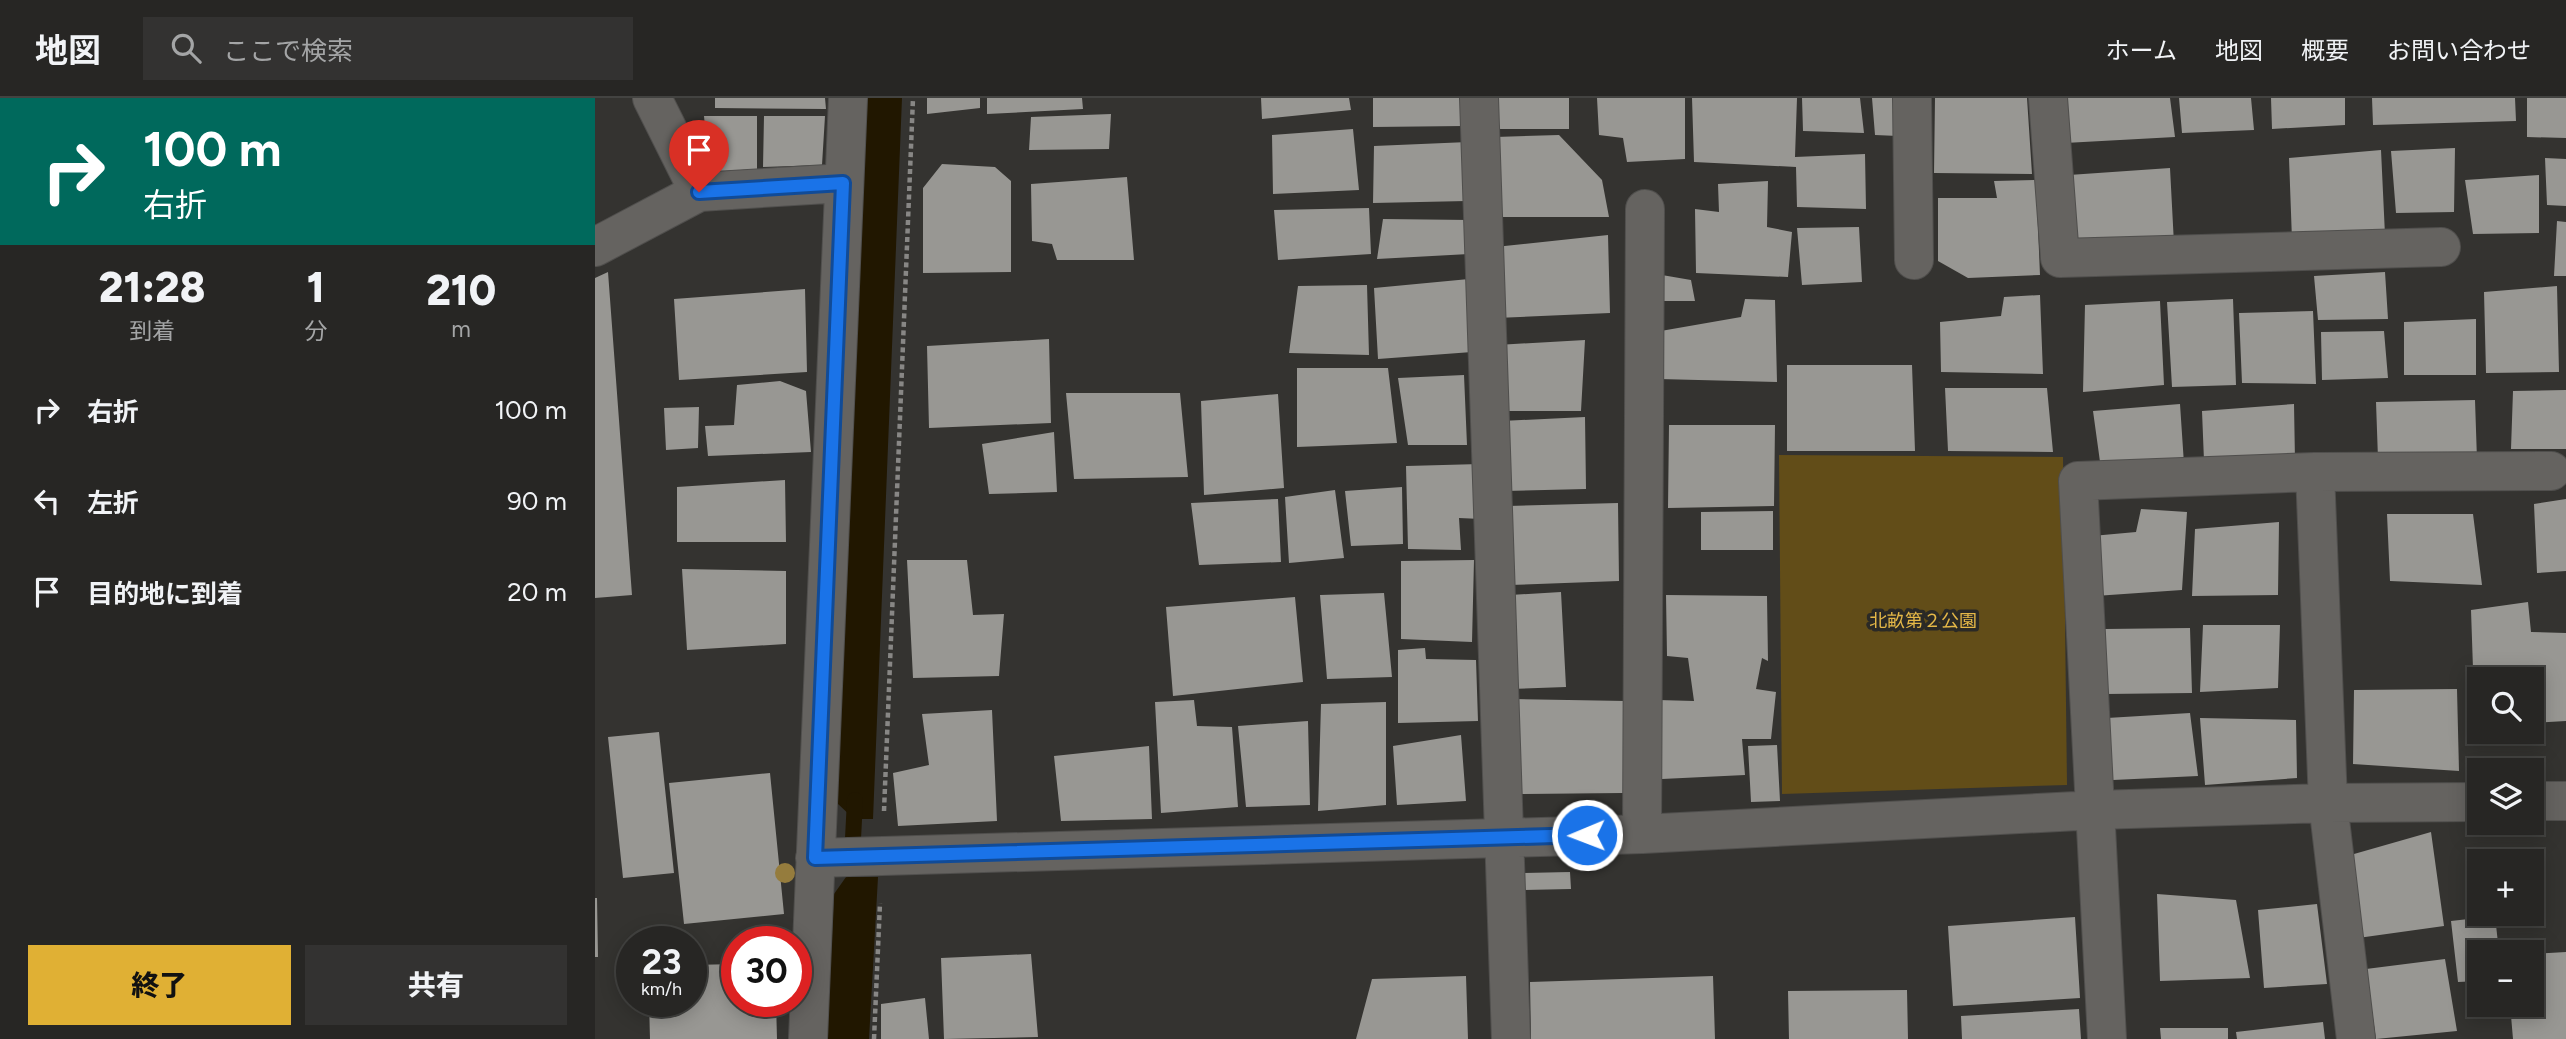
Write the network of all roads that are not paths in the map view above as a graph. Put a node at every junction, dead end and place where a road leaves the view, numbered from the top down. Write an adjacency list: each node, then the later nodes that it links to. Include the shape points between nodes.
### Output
1 (652, 98): 7 (street)
2 (848, 98): 6 (street)
3 (1479, 98): 20 (street)
4 (1912, 98): 11 (street)
5 (2048, 98): 10 (street, via 2060,258)
6 (843, 183): 7 (street); 21 (street)
7 (699, 192): 9 (street)
8 (1645, 209): 19 (street)
9 (595, 247)
10 (2441, 247)
11 (1914, 260)
12 (2551, 471): 13 (street)
13 (2315, 472): 17 (street); 18 (street, via 2078,481)
14 (2544, 801): 15 (street)
15 (2566, 801)
16 (2467, 802): 17 (street)
17 (2328, 803): 18 (street); 25 (street)
18 (2096, 810): 19 (street); 24 (street)
19 (1642, 834): 20 (street)
20 (1505, 838): 21 (street); 23 (street)
21 (823, 857): 22 (street)
22 (808, 1039)
23 (1511, 1039)
24 (2107, 1039)
25 (2356, 1039)

